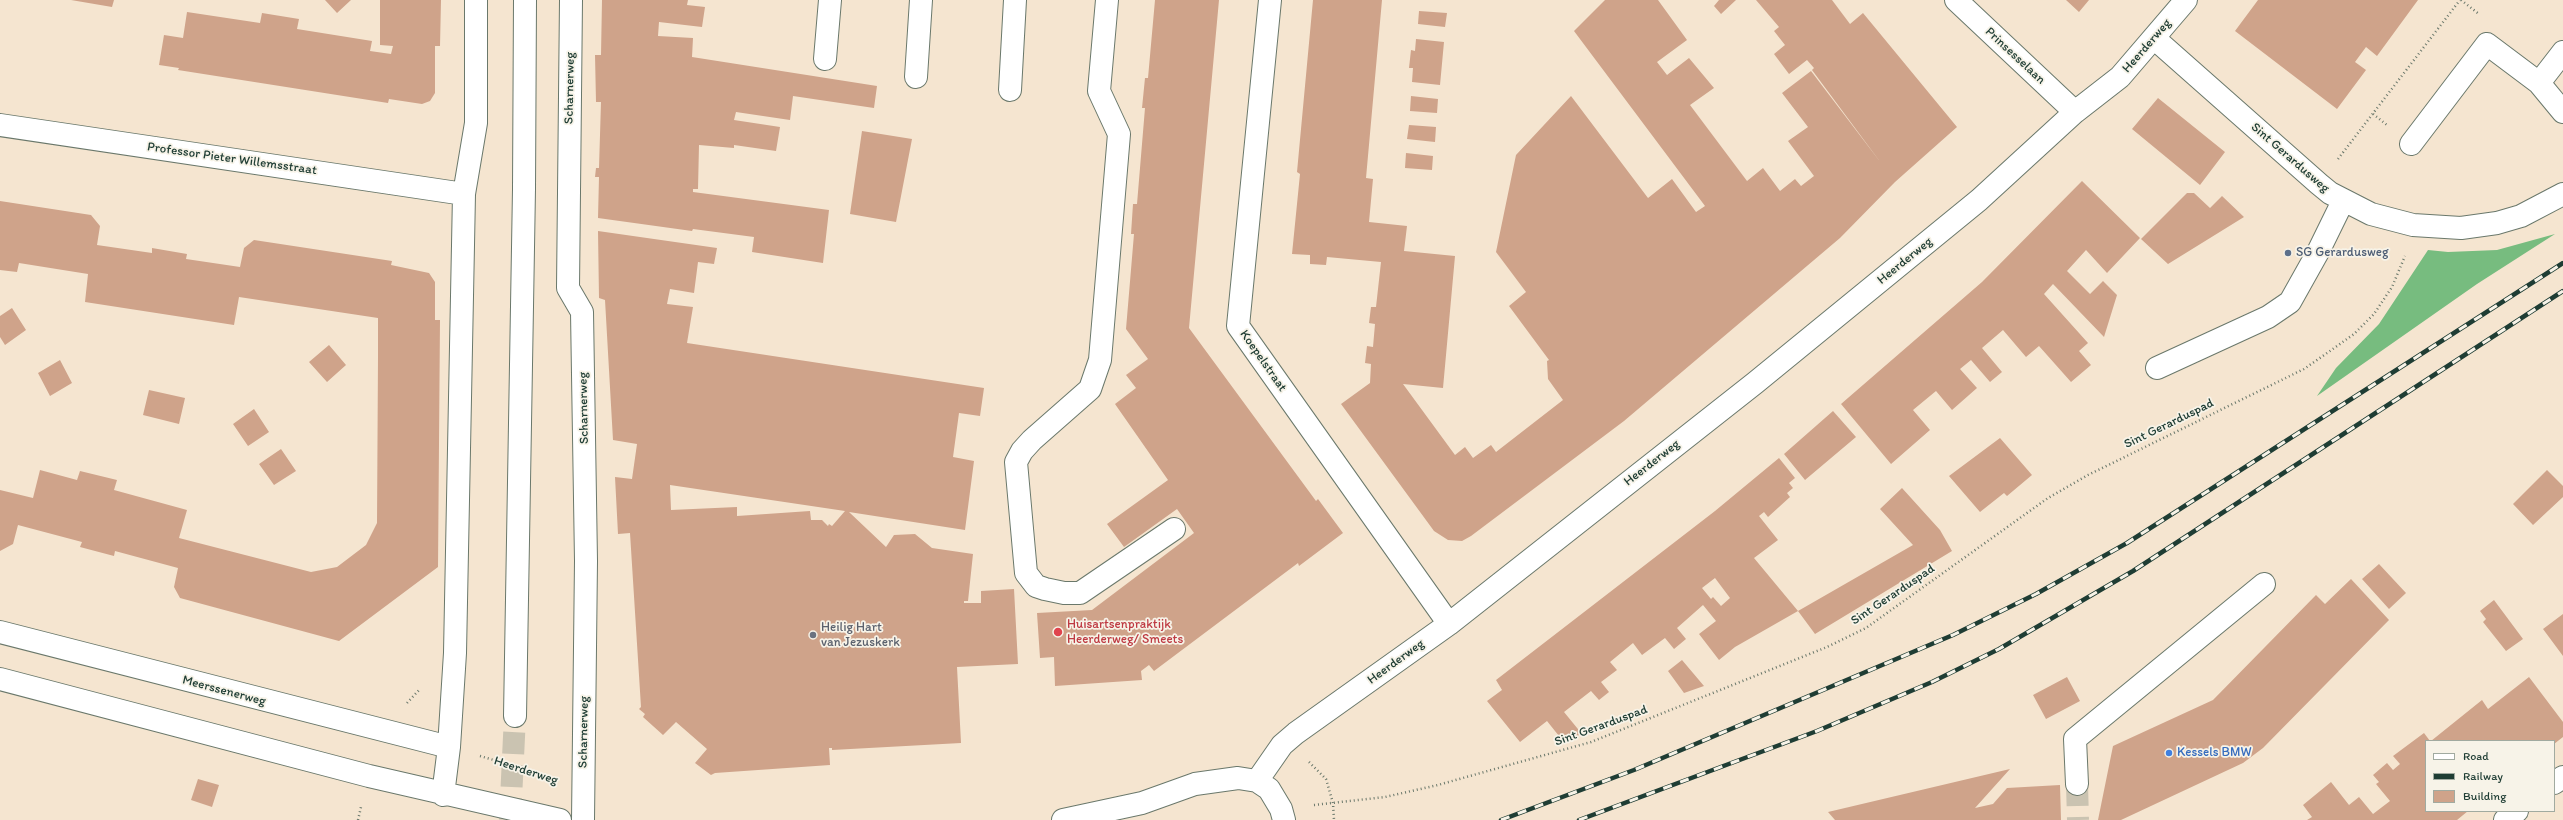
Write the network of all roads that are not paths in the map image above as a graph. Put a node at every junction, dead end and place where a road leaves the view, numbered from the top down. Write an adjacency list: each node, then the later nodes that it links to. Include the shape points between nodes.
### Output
1 (476, 0): 21 (street, via 476,122)
2 (525, 0): 30 (street)
3 (570, 0): 40 (street, Scharnerweg, via 568,288 582,312 586,538)
4 (830, 0): 13 (street)
5 (921, 0): 14 (street)
6 (1015, 0): 16 (street)
7 (1107, 0): 25 (street, via 1100,92 1119,134 1100,360 1090,389 1032,440 1016,462 1026,573 1036,586 1064,593 1080,593)
8 (1270, 0): 27 (street, Koepelstraat, via 1238,326)
9 (1956, 0): 17 (street, Prinsesselaan)
10 (2186, 0): 11 (street, Heerderweg)
11 (2155, 39): 17 (street, Heerderweg, via 2120,78); 23 (street, Sint Gerardusweg, via 2319,184)
12 (2563, 52): 15 (street)
13 (825, 58)
14 (916, 77)
15 (2539, 83): 18 (street); 20 (street, via 2487,44)
16 (1010, 90)
17 (2075, 112): 27 (street, Heerderweg, via 1961,215 1755,383)
18 (2563, 112)
19 (0, 125): 21 (street, Professor Pieter Willemsstraat)
20 (2411, 144)
21 (464, 194): 31 (street, via 455,653)
22 (2563, 194): 23 (street, Sint Gerardusweg, via 2520,216 2497,222 2444,228 2413,225 2371,214)
23 (2344, 201): 24 (street, via 2290,302 2268,317)
24 (2157, 368)
25 (1174, 529)
26 (2264, 584): 35 (street, via 2075,739)
27 (1449, 624): 33 (street, Heerderweg, via 1288,740)
28 (0, 632): 31 (street, Meerssenerweg)
29 (0, 678): 36 (street)
30 (516, 716)
31 (449, 747): 36 (street)
32 (2563, 776): 34 (street)
33 (1257, 780): 38 (street, via 1269,789); 41 (street, via 1238,778 1195,784 1142,803)
34 (2555, 782)
35 (2077, 784)
36 (443, 795): 39 (street)
37 (2516, 812): 42 (street)
38 (1282, 814)
39 (560, 820)
40 (583, 820)
41 (1063, 820)
42 (2506, 820)

